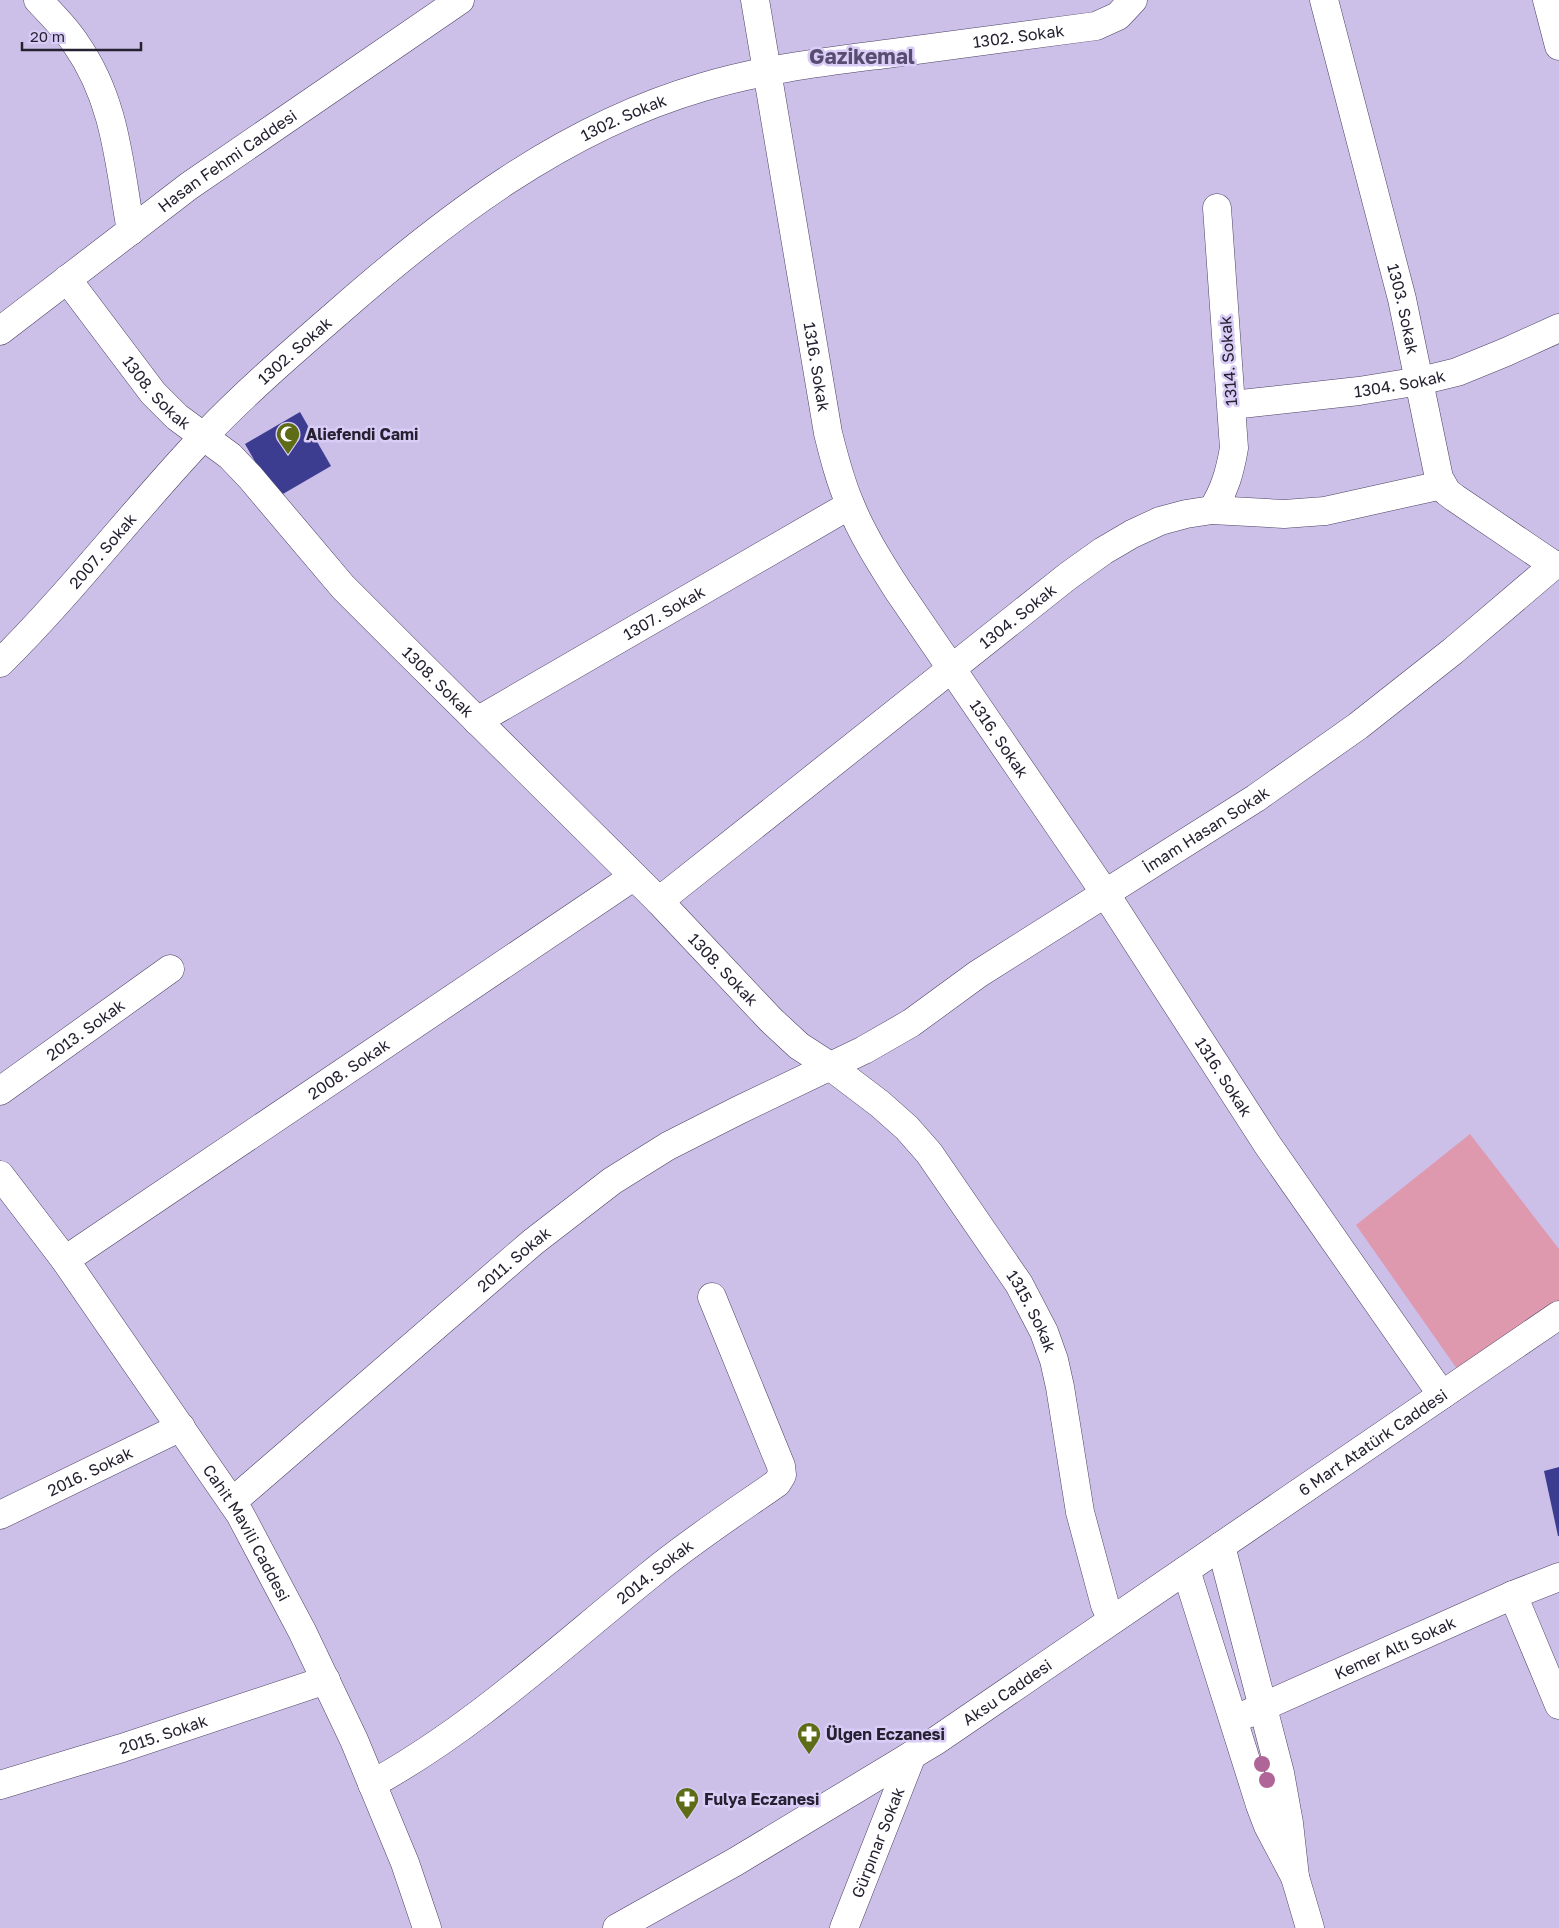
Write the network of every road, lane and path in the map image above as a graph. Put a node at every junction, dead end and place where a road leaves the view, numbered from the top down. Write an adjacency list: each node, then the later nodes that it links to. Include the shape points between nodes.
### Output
1 (38, 0): 10 (street, via 75,42 102,88 110,115)
2 (460, 0): 10 (street, Hasan Fehmi Caddesi, via 189,186)
3 (755, 0): 8 (street, 1316. Sokak)
4 (1133, 0): 8 (street, 1302. Sokak, via 1118,16 1096,26)
5 (1324, 0): 14 (street, 1303. Sokak, via 1402,299)
6 (1547, 0): 7 (street)
7 (1559, 46)
8 (767, 71): 16 (street, 1302. Sokak, via 703,86 647,106 581,136 522,170 460,212 387,269); 18 (street, 1316. Sokak, via 828,433)
9 (1216, 208): 15 (street, 1314. Sokak)
10 (130, 231): 11 (street, Hasan Fehmi Caddesi)
11 (67, 279): 13 (street, Hasan Fehmi Caddesi); 16 (street, 1308. Sokak, via 153,393 177,417)
12 (1559, 328): 14 (street, 1304. Sokak, via 1457,372)
13 (0, 331)
14 (1420, 381): 15 (street, 1304. Sokak); 17 (street, 1303. Sokak)
15 (1232, 405): 19 (street, 1314. Sokak, via 1234,448 1230,473)
16 (204, 436): 21 (street, 2007. Sokak); 23 (street, 1308. Sokak, via 230,456 343,587)
17 (1442, 486): 19 (street, 1304. Sokak, via 1325,511 1284,514); 20 (street, via 1454,498)
18 (850, 505): 22 (street, 1316. Sokak, via 896,589); 23 (street, 1307. Sokak)
19 (1212, 510): 22 (street, 1304. Sokak, via 1160,521 1118,542 1068,576)
20 (1556, 565): 25 (street, İmam Hasan Sokak, via 1358,726 1256,798)
21 (0, 663)
22 (950, 668): 25 (street, 1316. Sokak); 26 (street, 1304. Sokak)
23 (477, 721): 24 (street, 1308. Sokak)
24 (633, 877): 26 (street, 1308. Sokak); 31 (street, 2008. Sokak)
25 (1105, 893): 28 (street, İmam Hasan Sokak, via 978,974 911,1023); 34 (street, 1316. Sokak, via 1267,1144)
26 (659, 901): 28 (street, 1308. Sokak, via 771,1020 799,1046)
27 (170, 969): 29 (street, 2013. Sokak)
28 (830, 1066): 36 (street, 2011. Sokak, via 668,1146 612,1182 534,1242); 42 (street, 1315. Sokak, via 907,1128 929,1153 1035,1312 1054,1360 1080,1512 1104,1604)
29 (0, 1091)
30 (0, 1175): 31 (street, Cahit Mavili Caddesi)
31 (64, 1260): 35 (street, Cahit Mavili Caddesi)
32 (712, 1297): 48 (street, 2014. Sokak, via 781,1466 782,1474 777,1483 690,1543 479,1715 425,1753)
33 (1559, 1315): 34 (street, 6 Mart Atatürk Caddesi)
34 (1442, 1395): 38 (street, 6 Mart Atatürk Caddesi)
35 (181, 1427): 36 (street, Cahit Mavili Caddesi); 37 (street, 2016. Sokak)
36 (232, 1502): 43 (street, Cahit Mavili Caddesi)
37 (0, 1515)
38 (1221, 1546): 39 (street, 6 Mart Atatürk Caddesi); 45 (street)
39 (1186, 1570): 42 (street, Aksu Caddesi); 46 (street)
40 (1559, 1578): 41 (street, Kemer Altı Sokak)
41 (1513, 1595): 44 (street); 45 (street, Kemer Altı Sokak)
42 (1112, 1620): 47 (street, Aksu Caddesi)
43 (326, 1680): 48 (street, Cahit Mavili Caddesi); 49 (street, 2015. Sokak)
44 (1559, 1705)
45 (1263, 1707): 46 (street, Kemer Altı Sokak); 50 (street, via 1280,1773)
46 (1233, 1720): 50 (street, via 1263,1812)
47 (912, 1755): 52 (street, Aksu Caddesi, via 735,1862); 53 (street, Gürpınar Sokak)
48 (372, 1784): 51 (street, Cahit Mavili Caddesi, via 405,1863)
49 (0, 1785)
50 (1294, 1877): 54 (street)
51 (427, 1928)
52 (617, 1928)
53 (844, 1928)
54 (1310, 1928)

